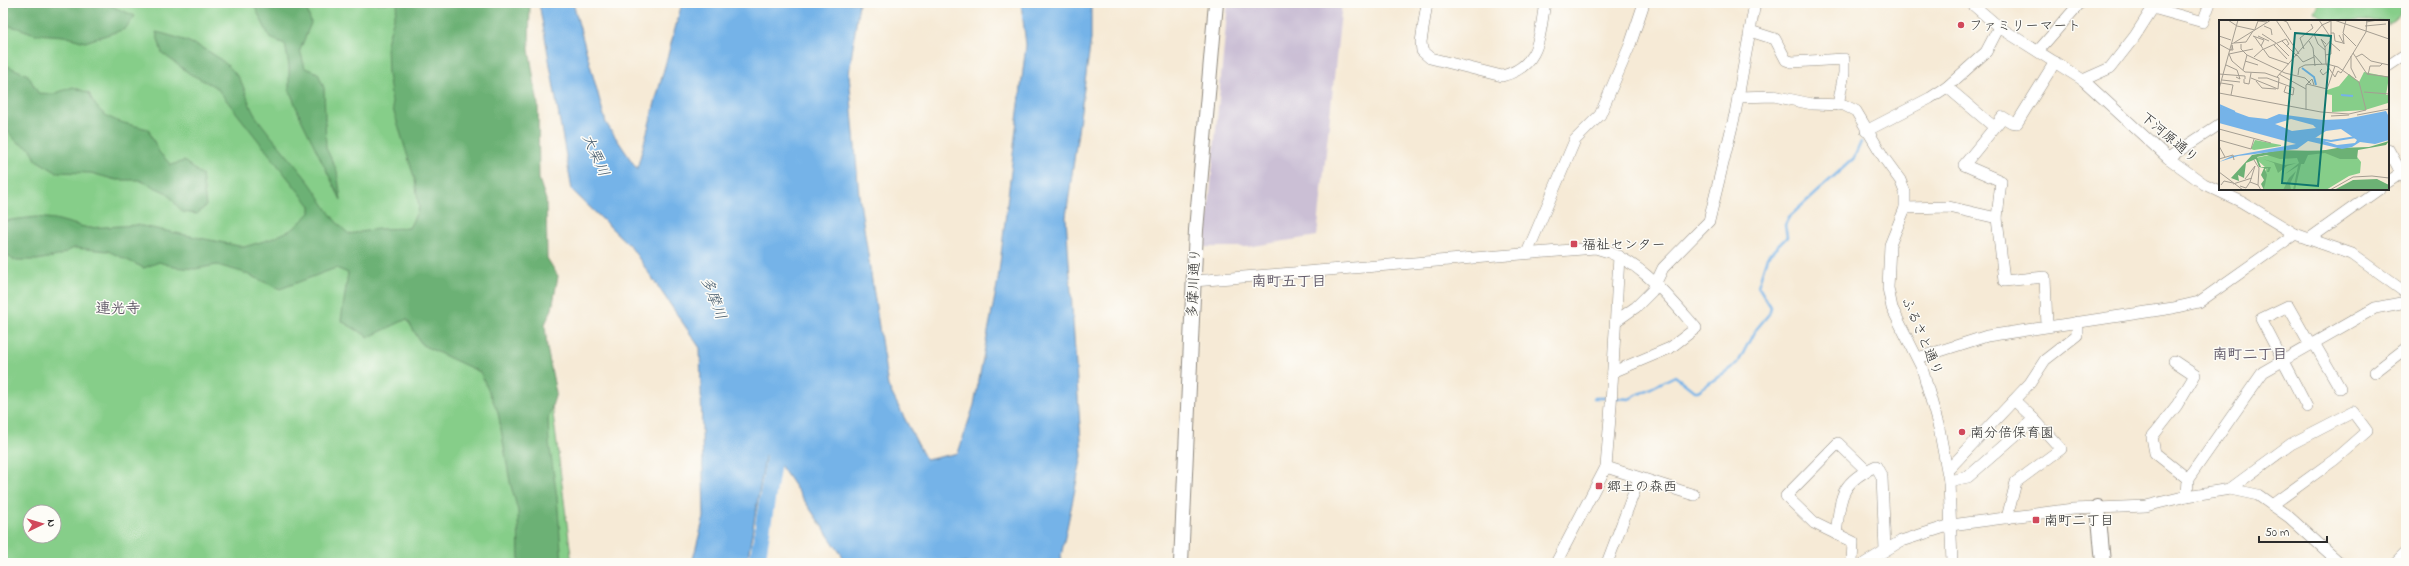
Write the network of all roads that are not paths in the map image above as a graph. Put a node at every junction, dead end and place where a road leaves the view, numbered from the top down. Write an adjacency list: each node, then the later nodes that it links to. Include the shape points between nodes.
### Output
1 (1216, 3): 34 (street, 多摩川通り)
2 (1427, 3): 3 (street, via 1422,51 1430,58 1502,76 1530,62 1537,46)
3 (1546, 3)
4 (1644, 3): 32 (street, via 1630,45 1600,115 1575,140)
5 (1755, 3): 11 (street)
6 (1972, 3): 10 (street, 下河原通り)
7 (2080, 3): 12 (street)
8 (2210, 3): 9 (street, via 2203,22)
9 (2154, 5): 16 (street, via 2110,68)
10 (2000, 27): 12 (street, 下河原通り); 17 (street, via 1986,52)
11 (1750, 31): 18 (street); 19 (street, via 1775,39 1786,60 1792,62 1844,60)
12 (2038, 50): 14 (street, 下河原通り)
13 (2406, 54): 15 (street)
14 (2055, 62): 16 (street, 下河原通り); 21 (street, via 2017,123 2002,117)
15 (2389, 65)
16 (2083, 80): 24 (street, 下河原通り)
17 (1947, 87): 21 (street); 22 (street)
18 (1738, 97): 19 (street, ふるさと通り, via 1774,96 1812,104); 35 (street, via 1709,220 1663,268)
19 (1838, 105): 22 (street, ふるさと通り, via 1856,111)
20 (2219, 125): 24 (street)
21 (1993, 126): 29 (street, via 1964,165 2001,181)
22 (1866, 131): 28 (street, ふるさと通り, via 1900,180 1905,192)
23 (2389, 151): 25 (street)
24 (2168, 158): 30 (street, 下河原通り, via 2204,184 2242,202)
25 (2404, 177): 26 (street)
26 (2389, 182)
27 (2378, 190): 31 (street)
28 (1905, 208): 29 (street, via 1949,207); 43 (street, ふるさと通り, via 1890,245 1888,288 1892,308)
29 (1997, 218): 40 (street, via 2004,281 2045,277)
30 (2295, 234): 31 (street, 下河原通り); 39 (street, via 2200,302)
31 (2309, 239): 36 (street, 下河原通り, via 2352,254)
32 (1527, 253): 33 (street, via 1595,248); 34 (street)
33 (1619, 256): 35 (street); 38 (street)
34 (1194, 280): 68 (street, 多摩川通り)
35 (1654, 284): 38 (street, via 1652,291 1636,307); 46 (street, via 1659,286 1696,328 1670,348)
36 (2406, 293)
37 (2406, 302): 41 (street, via 2375,308)
38 (1616, 321): 46 (street)
39 (2077, 322): 40 (street); 49 (street, via 2077,335 2045,360 2030,383)
40 (2046, 326): 43 (street, via 1987,336)
41 (2312, 344): 45 (street); 45 (street, via 2288,306 2261,319); 48 (street)
42 (2406, 348): 47 (street)
43 (1918, 358): 54 (street, ふるさと通り, via 1939,428)
44 (2174, 361): 56 (street, via 2195,375 2177,405 2152,437 2155,453)
45 (2282, 361): 50 (street); 56 (street, via 2263,372)
46 (1613, 372): 52 (street)
47 (2375, 372)
48 (2340, 388)
49 (2014, 400): 51 (street); 54 (street)
50 (2307, 407)
51 (2034, 419): 57 (street, via 1968,477); 63 (street, via 2061,449 2016,482)
52 (1606, 467): 55 (street); 69 (street)
53 (1866, 470): 65 (street, via 1845,487); 65 (street, via 1838,443 1786,496 1814,523); 66 (street, via 1876,466 1882,477)
54 (1948, 470): 57 (street, ふるさと通り)
55 (1640, 479): 59 (street); 70 (street)
56 (2188, 479): 60 (street)
57 (1949, 481): 64 (street, ふるさと通り)
58 (2230, 489): 60 (street); 61 (street, via 2258,495); 61 (street, via 2291,444 2353,412 2366,431 2334,460)
59 (1694, 495)
60 (2187, 496): 62 (street, via 2146,506)
61 (2272, 505): 75 (street, via 2315,539)
62 (2098, 507): 63 (street); 74 (street)
63 (2008, 518): 64 (street)
64 (1951, 526): 66 (street, via 1901,541); 73 (street, ふるさと通り)
65 (1836, 534): 71 (street, via 1853,542)
66 (1884, 550): 72 (street)
67 (2406, 553): 76 (street)
68 (1182, 563)
69 (1556, 563)
70 (1606, 563)
71 (1852, 563)
72 (1865, 563)
73 (1952, 563)
74 (2103, 563)
75 (2340, 563)
76 (2396, 563)

